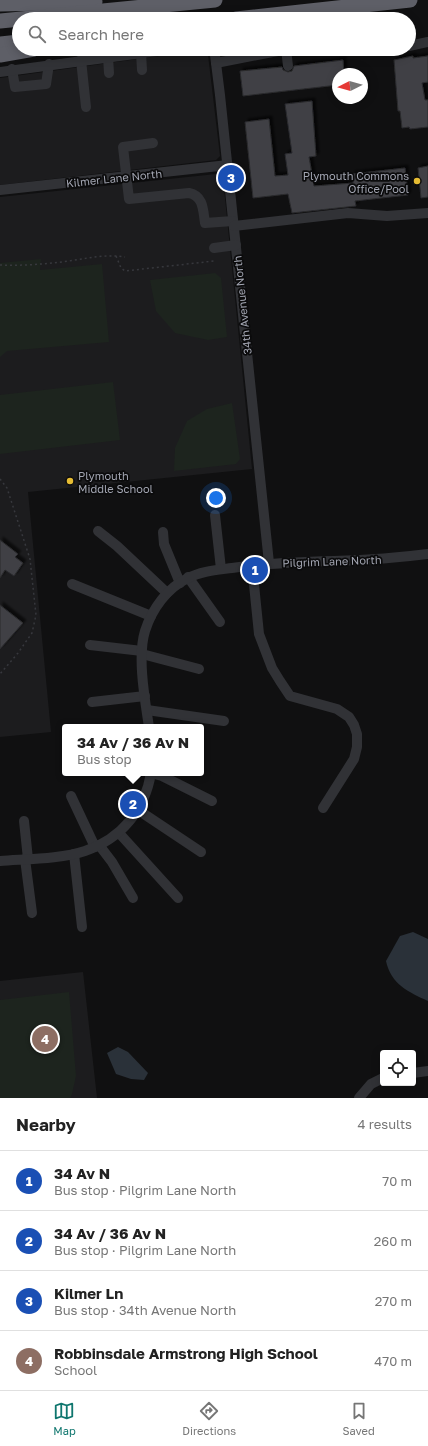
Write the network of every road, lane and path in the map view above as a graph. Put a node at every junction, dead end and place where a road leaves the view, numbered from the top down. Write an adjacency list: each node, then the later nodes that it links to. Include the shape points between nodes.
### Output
1 (215, 0): 3 (highway)
2 (410, 0): 6 (highway)
3 (198, 2): 4 (highway); 5 (highway)
4 (0, 4)
5 (94, 12)
6 (300, 12)
7 (12, 20): 8 (highway)
8 (0, 21)
9 (428, 42): 12 (street)
10 (12, 43): 11 (highway)
11 (0, 44)
12 (416, 45)
13 (12, 53): 14 (highway)
14 (0, 55)
15 (116, 56): 20 (street)
16 (141, 56): 26 (street)
17 (215, 56): 22 (street, 34th Avenue North)
18 (249, 56): 22 (street)
19 (287, 56): 24 (street)
20 (108, 57): 21 (street); 28 (street)
21 (81, 60): 23 (street); 29 (street)
22 (216, 62): 31 (street, 34th Avenue North)
23 (49, 64): 25 (street); 25 (street, via 46,84 14,87)
24 (288, 66)
25 (12, 70): 27 (street)
26 (142, 70)
27 (0, 72)
28 (109, 73)
29 (86, 107)
30 (153, 143): 32 (street, via 123,147)
31 (228, 165): 32 (street, Kilmer Lane North); 35 (street, 34th Avenue North)
32 (126, 176): 33 (street, Kilmer Lane North); 35 (street, via 130,199 190,193 202,202 205,224)
33 (0, 190)
34 (428, 213): 35 (street, via 387,216 348,214)
35 (233, 224): 36 (street, 34th Avenue North)
36 (236, 245): 37 (street); 47 (street, 34th Avenue North)
37 (214, 248)
38 (116, 256): 39 (path); 40 (path, via 124,271); 41 (path, via 29,265)
39 (125, 257)
40 (214, 261)
41 (0, 265)
42 (0, 479): 58 (path, via 7,488 30,559 36,615 32,633)
43 (214, 515): 49 (street)
44 (98, 531): 52 (street)
45 (163, 532): 50 (street, via 164,544)
46 (428, 554): 47 (street, Pilgrim Lane North, via 370,560)
47 (269, 563): 48 (street, Pilgrim Lane North)
48 (252, 565): 49 (street, Pilgrim Lane North); 68 (street, via 259,634 272,668 280,681 290,696 337,709 349,717 357,734 354,760)
49 (221, 569): 50 (street, Pilgrim Lane North)
50 (184, 580): 52 (street, Pilgrim Lane North); 54 (street)
51 (72, 584): 53 (street)
52 (167, 593): 53 (street, Pilgrim Lane North)
53 (151, 616): 56 (street, Pilgrim Lane North, via 144,634)
54 (220, 622)
55 (90, 645): 56 (street)
56 (142, 652): 57 (street); 59 (street, Pilgrim Lane North)
57 (199, 669)
58 (0, 674)
59 (145, 696): 60 (street); 61 (street, Pilgrim Lane North)
60 (92, 702)
61 (147, 710): 62 (street); 63 (street, Pilgrim Lane North)
62 (224, 721)
63 (149, 724)
64 (151, 776): 69 (street, via 149,787)
65 (162, 776): 67 (street)
66 (71, 796): 72 (street)
67 (212, 801)
68 (323, 808)
69 (138, 810): 71 (street); 73 (street)
70 (24, 821): 75 (street)
71 (119, 833): 72 (street); 78 (street)
72 (97, 846): 74 (street); 77 (street, via 112,862)
73 (201, 852)
74 (74, 854): 75 (street); 80 (street)
75 (27, 859): 76 (street); 79 (street)
76 (0, 861)
77 (133, 898)
78 (178, 898)
79 (32, 913)
80 (82, 927)
81 (428, 1071): 82 (street)
82 (416, 1073)
83 (380, 1080): 84 (street, via 371,1084)
84 (359, 1098)

